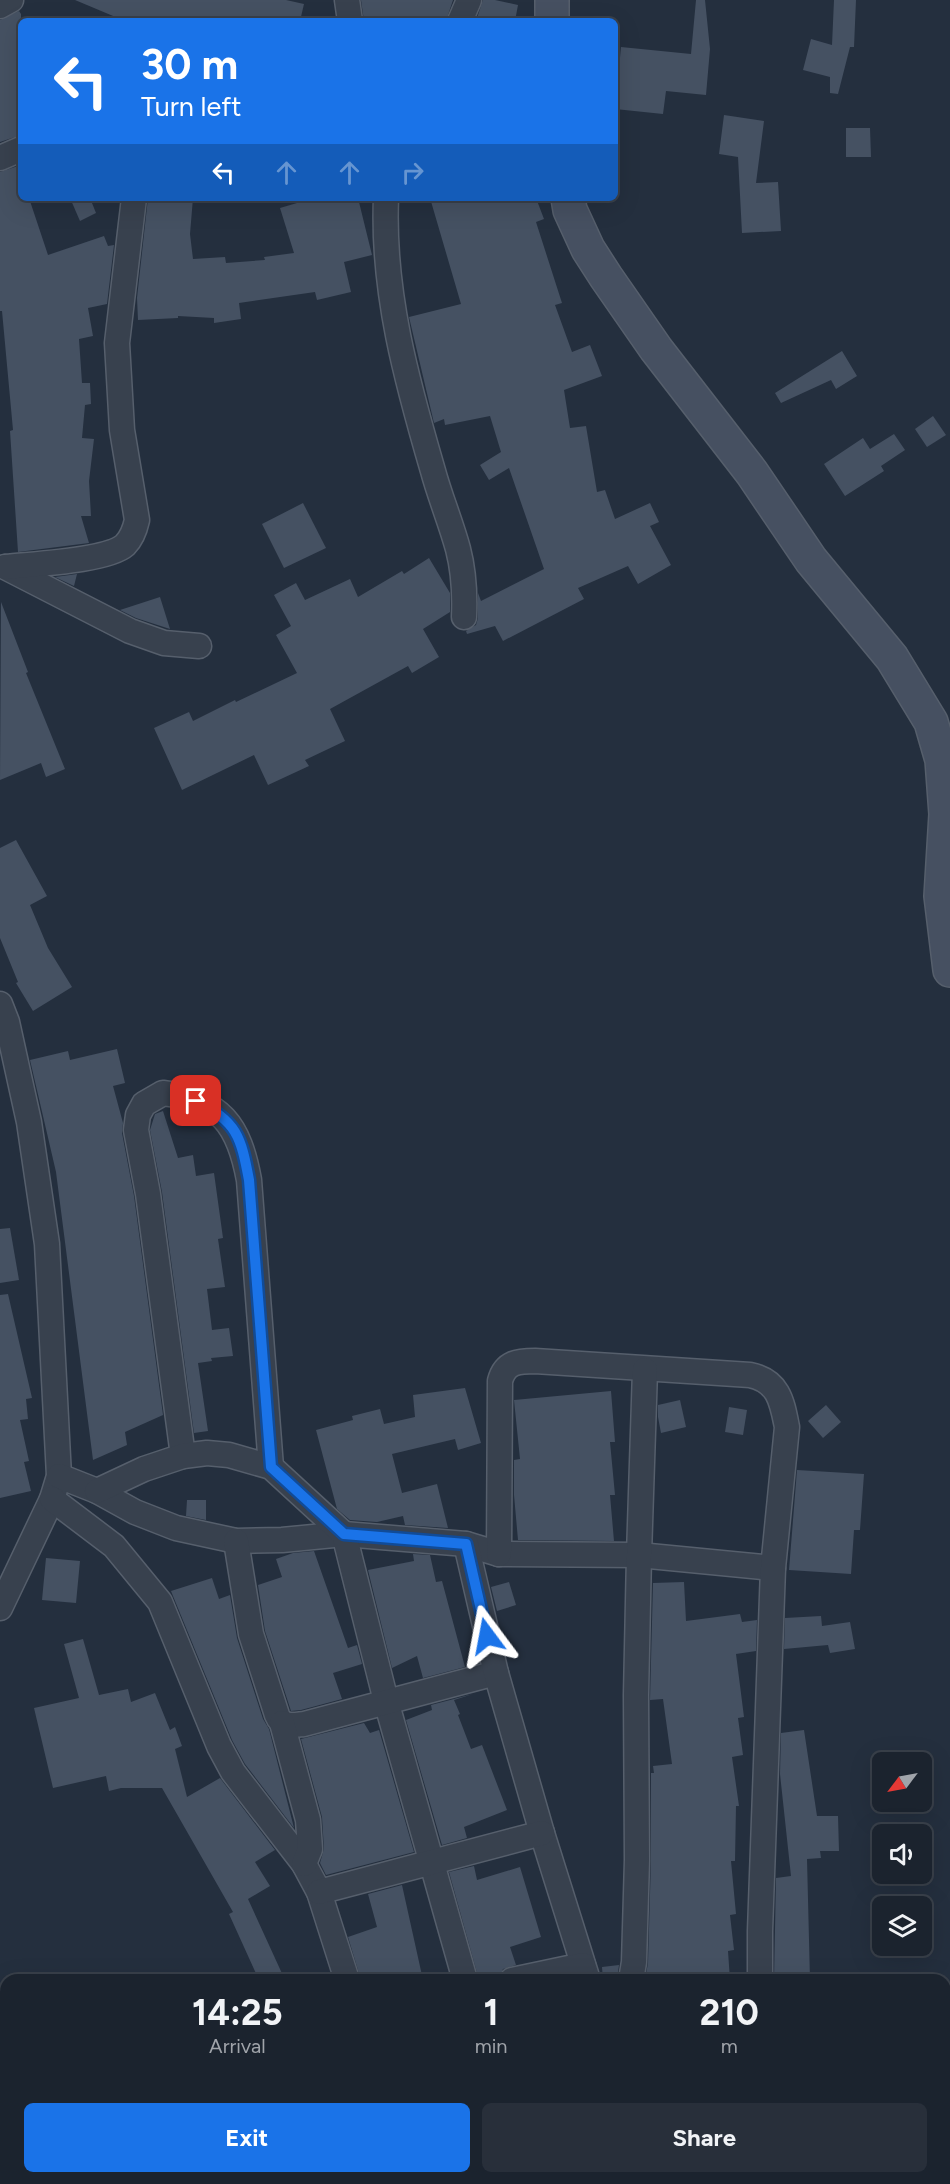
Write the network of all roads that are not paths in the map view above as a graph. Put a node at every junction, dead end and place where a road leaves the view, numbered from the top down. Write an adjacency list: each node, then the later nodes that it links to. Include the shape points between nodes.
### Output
1 (11, 0): 5 (street)
2 (347, 0): 6 (street)
3 (469, 0): 7 (street)
4 (552, 0): 8 (main road)
5 (0, 6)
6 (350, 18)
7 (461, 18)
8 (552, 18)
9 (18, 149): 10 (street)
10 (0, 158)
11 (134, 201): 14 (street, via 117,343 122,430 138,520 133,534 115,552)
12 (386, 201): 15 (street, via 385,256 400,345 434,476 459,551)
13 (568, 201): 17 (main road, via 588,249 656,349 752,473 811,560 892,658 931,722 942,759 946,814 941,896)
14 (3, 566): 16 (street, via 130,631 164,643)
15 (464, 617)
16 (199, 646)
17 (950, 970)
18 (0, 1004): 22 (street, via 28,1122 47,1244)
19 (645, 1370): 28 (street, via 524,1361 513,1362 502,1372); 29 (street); 30 (street, via 750,1376 763,1378 775,1388 787,1427)
20 (183, 1456): 21 (street, via 229,1455); 21 (street, via 136,1130 144,1104 163,1093 183,1096 228,1121 244,1156); 23 (street)
21 (271, 1467): 25 (street)
22 (59, 1476): 23 (street); 24 (street)
23 (97, 1491): 26 (street, via 176,1528)
24 (52, 1499): 31 (street); 37 (street, via 114,1546 160,1602 233,1772)
25 (344, 1534): 26 (street); 27 (street); 33 (street)
26 (236, 1541): 34 (street, via 251,1634)
27 (466, 1544): 28 (street); 32 (street)
28 (499, 1554): 29 (street)
29 (639, 1555): 30 (street); 42 (street, via 637,1860)
30 (773, 1568): 43 (street)
31 (0, 1608)
32 (496, 1673): 33 (street); 35 (street)
33 (386, 1701): 34 (street, via 304,1724); 36 (street)
34 (282, 1724): 37 (street, via 308,1820 310,1849)
35 (542, 1833): 36 (street); 39 (street)
36 (430, 1862): 38 (street); 41 (street)
37 (304, 1864): 38 (street)
38 (319, 1892): 40 (street)
39 (586, 1973)
40 (345, 1974)
41 (463, 1974)
42 (632, 1974)
43 (760, 1974)

